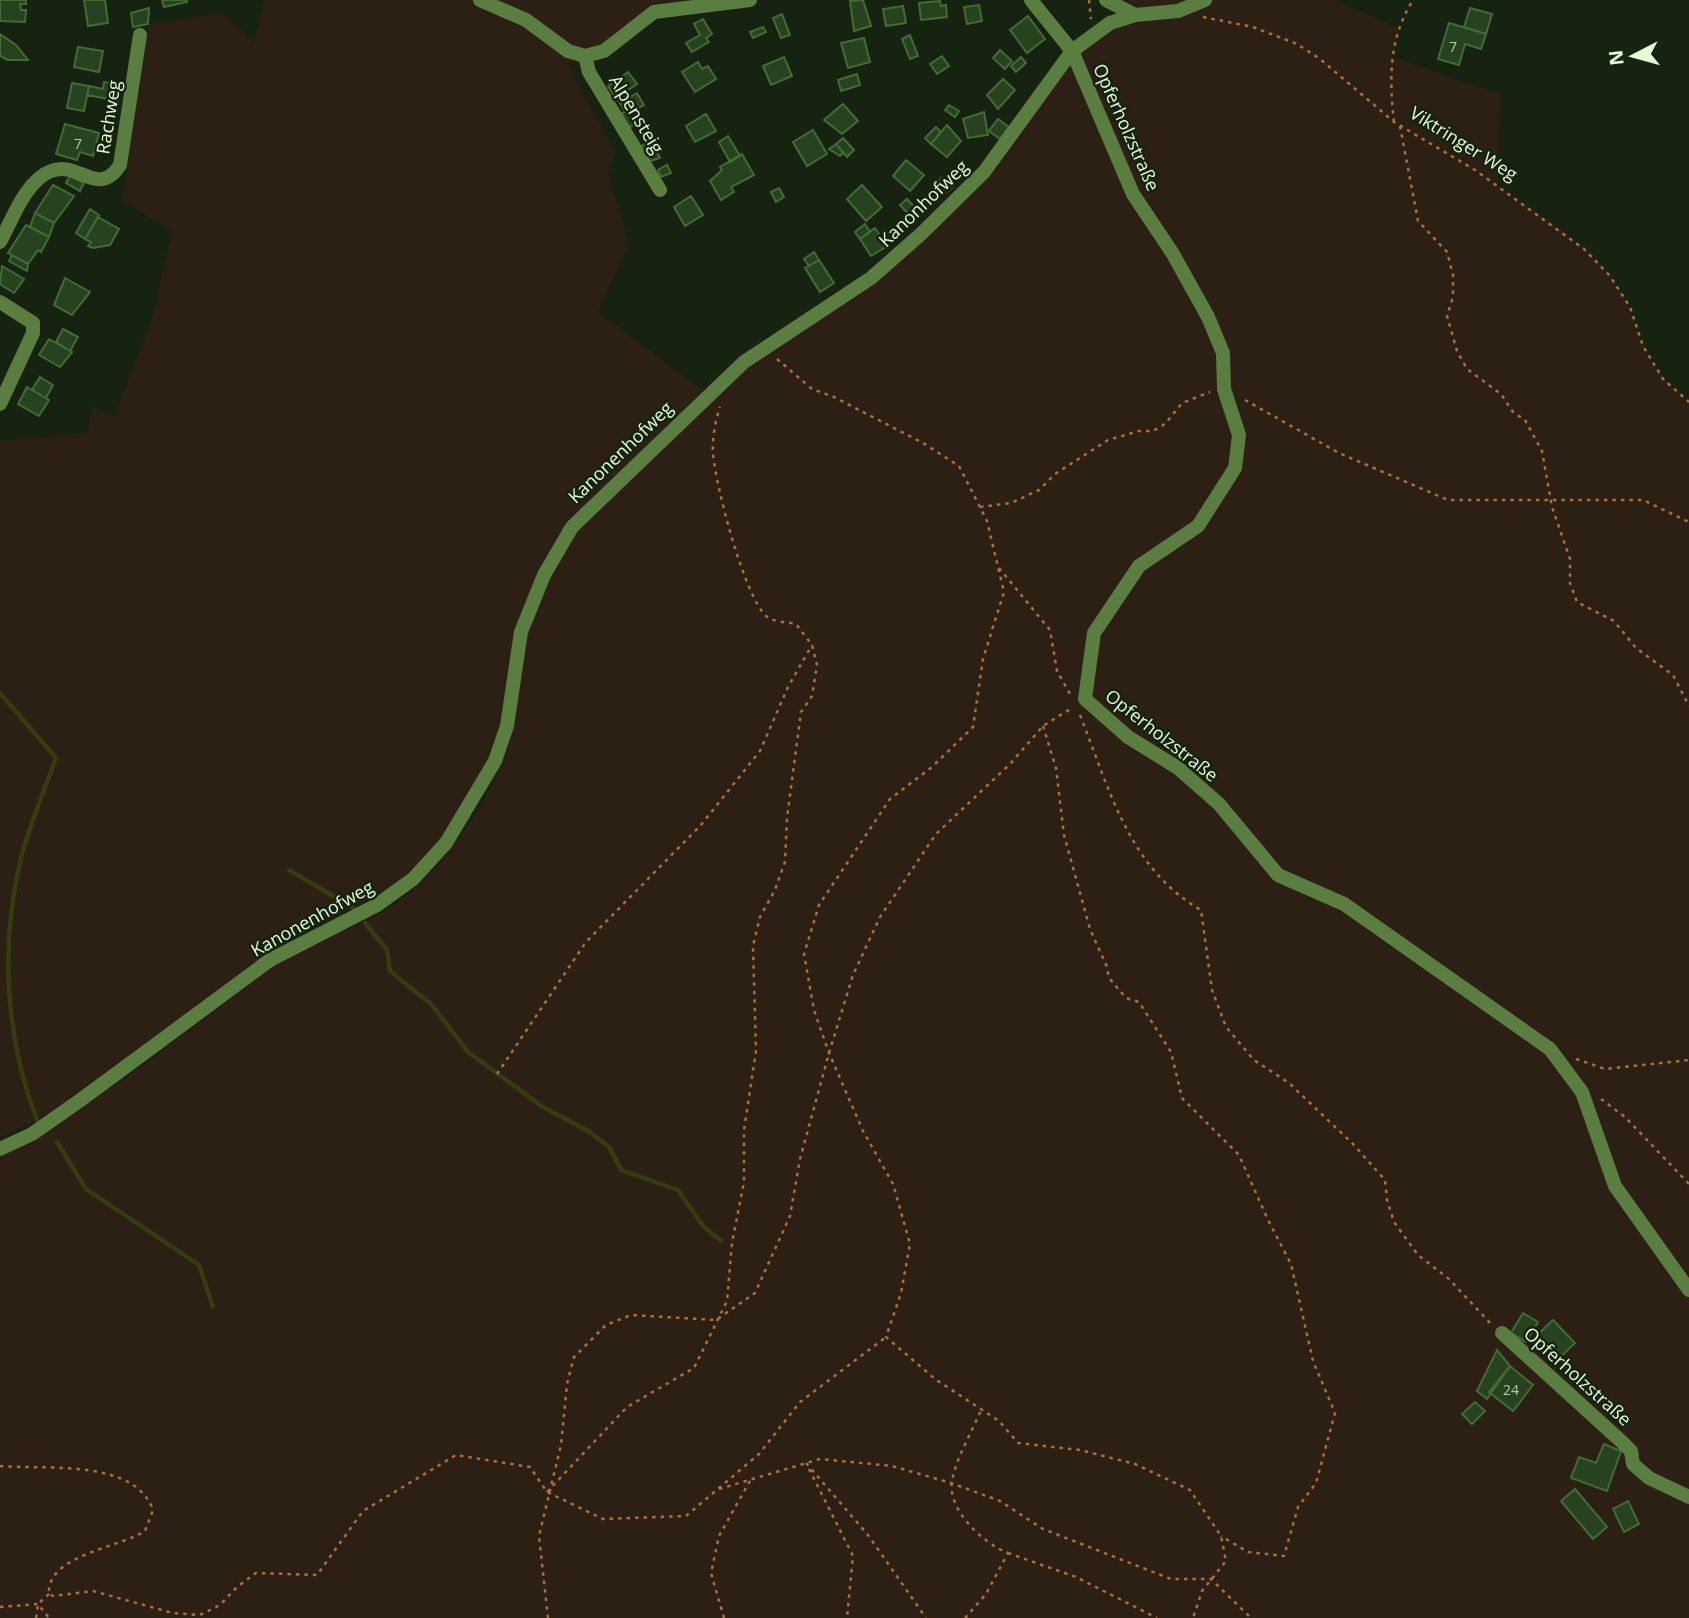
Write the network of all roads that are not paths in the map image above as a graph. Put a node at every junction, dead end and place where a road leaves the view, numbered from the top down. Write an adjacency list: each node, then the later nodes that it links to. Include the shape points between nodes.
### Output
1 (480, 0): 9 (street, via 526,20 568,51)
2 (750, 0): 9 (street, via 654,12 604,51)
3 (1031, 0): 8 (street)
4 (1106, 0): 6 (street)
5 (1205, 0): 6 (street, Kanonhofweg, via 1178,11)
6 (1135, 15): 8 (street, Kanonhofweg, via 1110,23)
7 (141, 35): 11 (street, Rachweg, via 120,164 114,174 94,179 67,168 44,175)
8 (1072, 51): 13 (street, Kanonhofweg, via 984,172 930,225 871,278); 16 (street, Opferholzstraße, via 1133,194 1208,317 1223,354 1224,389 1239,435 1235,468 1198,526 1139,566 1094,633 1085,699 1219,804 1278,875 1345,904 1550,1049 1582,1092 1615,1186)
9 (585, 56): 10 (street, Alpensteig, via 589,72)
10 (660, 190)
11 (0, 242)
12 (0, 302): 14 (street, via 33,323 33,333)
13 (766, 350): 15 (street, Kanonenhofweg, via 744,362 711,391 572,527 544,575 521,632 507,726 495,761 446,844 413,879 377,905 270,960 72,1106 32,1134)
14 (0, 404)
15 (0, 1149)
16 (1689, 1290)
17 (1502, 1334): 18 (street, Opferholzstraße, via 1632,1451 1633,1464 1649,1478)
18 (1689, 1497)

